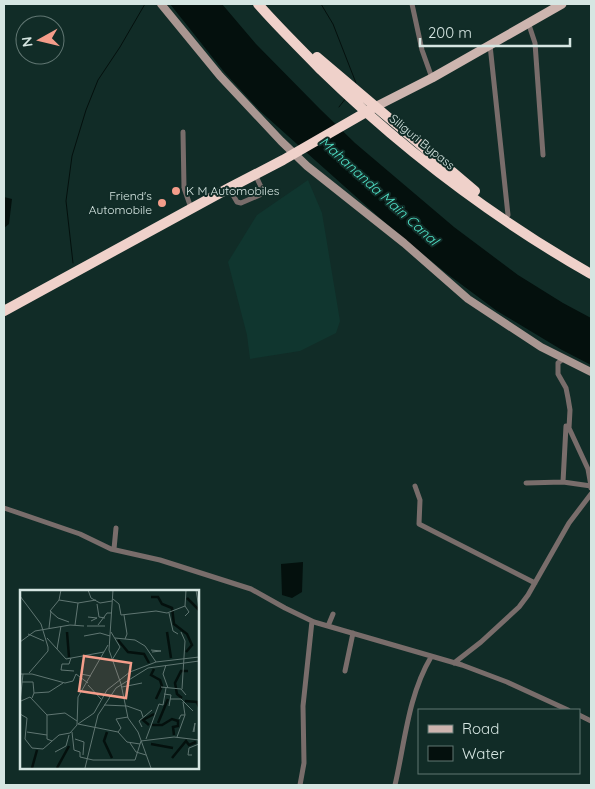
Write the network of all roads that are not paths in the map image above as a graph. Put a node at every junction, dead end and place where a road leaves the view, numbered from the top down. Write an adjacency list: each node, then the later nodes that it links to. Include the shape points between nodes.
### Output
1 (161, 4): 12 (street, via 220,76)
2 (258, 4): 9 (highway)
3 (266, 4): 9 (highway)
4 (412, 4): 8 (street)
5 (562, 4): 6 (main road)
6 (528, 22): 7 (main road); 13 (street, via 534,43)
7 (490, 45): 8 (main road); 17 (street)
8 (432, 78): 10 (main road)
9 (346, 87): 10 (highway)
10 (370, 110): 12 (highway); 17 (highway); 19 (highway, Siliguri Bypass, via 447,179)
11 (183, 132): 16 (street, via 184,188)
12 (296, 153): 14 (highway); 21 (street, via 307,166 468,299 512,330)
13 (544, 155)
14 (255, 174): 15 (highway); 15 (street, via 262,194 241,203)
15 (229, 188): 16 (highway)
16 (191, 209): 20 (highway)
17 (508, 214): 18 (highway)
18 (591, 267)
19 (591, 274)
20 (4, 311)
21 (564, 358): 22 (street); 23 (street, via 558,363 558,374 566,388)
22 (591, 372)
23 (570, 410): 24 (street, via 567,411); 27 (street, via 569,428 588,469)
24 (563, 482): 25 (street); 27 (street)
25 (526, 483)
26 (415, 486): 32 (street, via 420,500 419,524)
27 (591, 487)
28 (591, 494): 32 (street, via 569,523)
29 (4, 508): 31 (street)
30 (116, 528): 31 (street)
31 (114, 549): 34 (street, via 251,589)
32 (535, 583): 38 (street, via 518,607 482,642)
33 (333, 614): 35 (street)
34 (312, 621): 35 (street); 41 (street, via 303,706 304,763)
35 (328, 626): 36 (street)
36 (353, 633): 37 (street); 39 (street)
37 (431, 657): 38 (street); 42 (street, via 409,714)
38 (454, 663): 40 (street)
39 (344, 671)
40 (566, 709)
41 (300, 785)
42 (395, 785)

